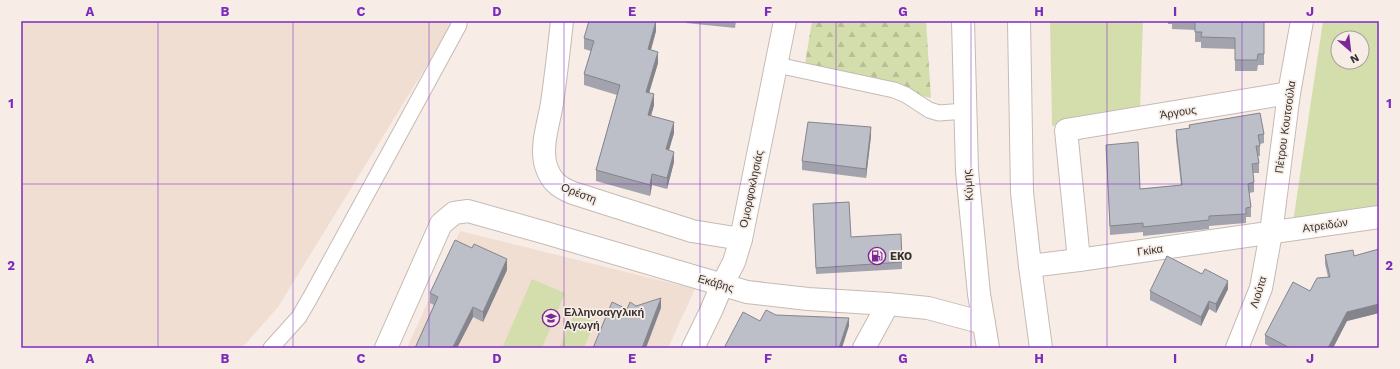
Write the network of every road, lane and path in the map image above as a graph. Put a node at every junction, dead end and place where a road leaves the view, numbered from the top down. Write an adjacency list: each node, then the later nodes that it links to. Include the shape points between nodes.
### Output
1 (459, 21): 18 (lane, via 310,298 299,317)
2 (562, 21): 12 (street, Ορέστη, via 552,105 544,145 546,165 552,179 561,188 692,231)
3 (785, 21): 7 (street, Ομορφοκλησιάς)
4 (963, 21): 9 (street, Κύμης)
5 (1019, 21): 14 (street, via 1022,192)
6 (1302, 21): 8 (street, Πέτρου Κουτσούλα)
7 (777, 65): 9 (lane, via 894,90 939,113); 12 (street, Ομορφοκλησιάς)
8 (1289, 93): 11 (street, Πέτρου Κουτσούλα); 13 (street, Άργους, via 1066,130)
9 (965, 110): 17 (street, Κύμης, via 967,171)
10 (1379, 217): 11 (street, Ατρειδών)
11 (1271, 233): 13 (street, Γκίκα); 24 (street, Λιούτα, via 1261,288)
12 (741, 239): 15 (street, Ομορφοκλησιάς, via 734,262)
13 (1079, 260): 14 (street, Γκίκα)
14 (1030, 266): 23 (street)
15 (722, 285): 16 (street, Εκάβης, via 747,292 808,299); 19 (street, Εκάβης, via 468,211 454,213 441,224); 20 (street, Ομορφοκλησιάς)
16 (888, 304): 17 (street, Εκάβης, via 928,308); 21 (street)
17 (984, 323): 22 (street, Κύμης)
18 (272, 348)
19 (386, 348)
20 (693, 348)
21 (864, 348)
22 (988, 348)
23 (1041, 348)
24 (1237, 348)

